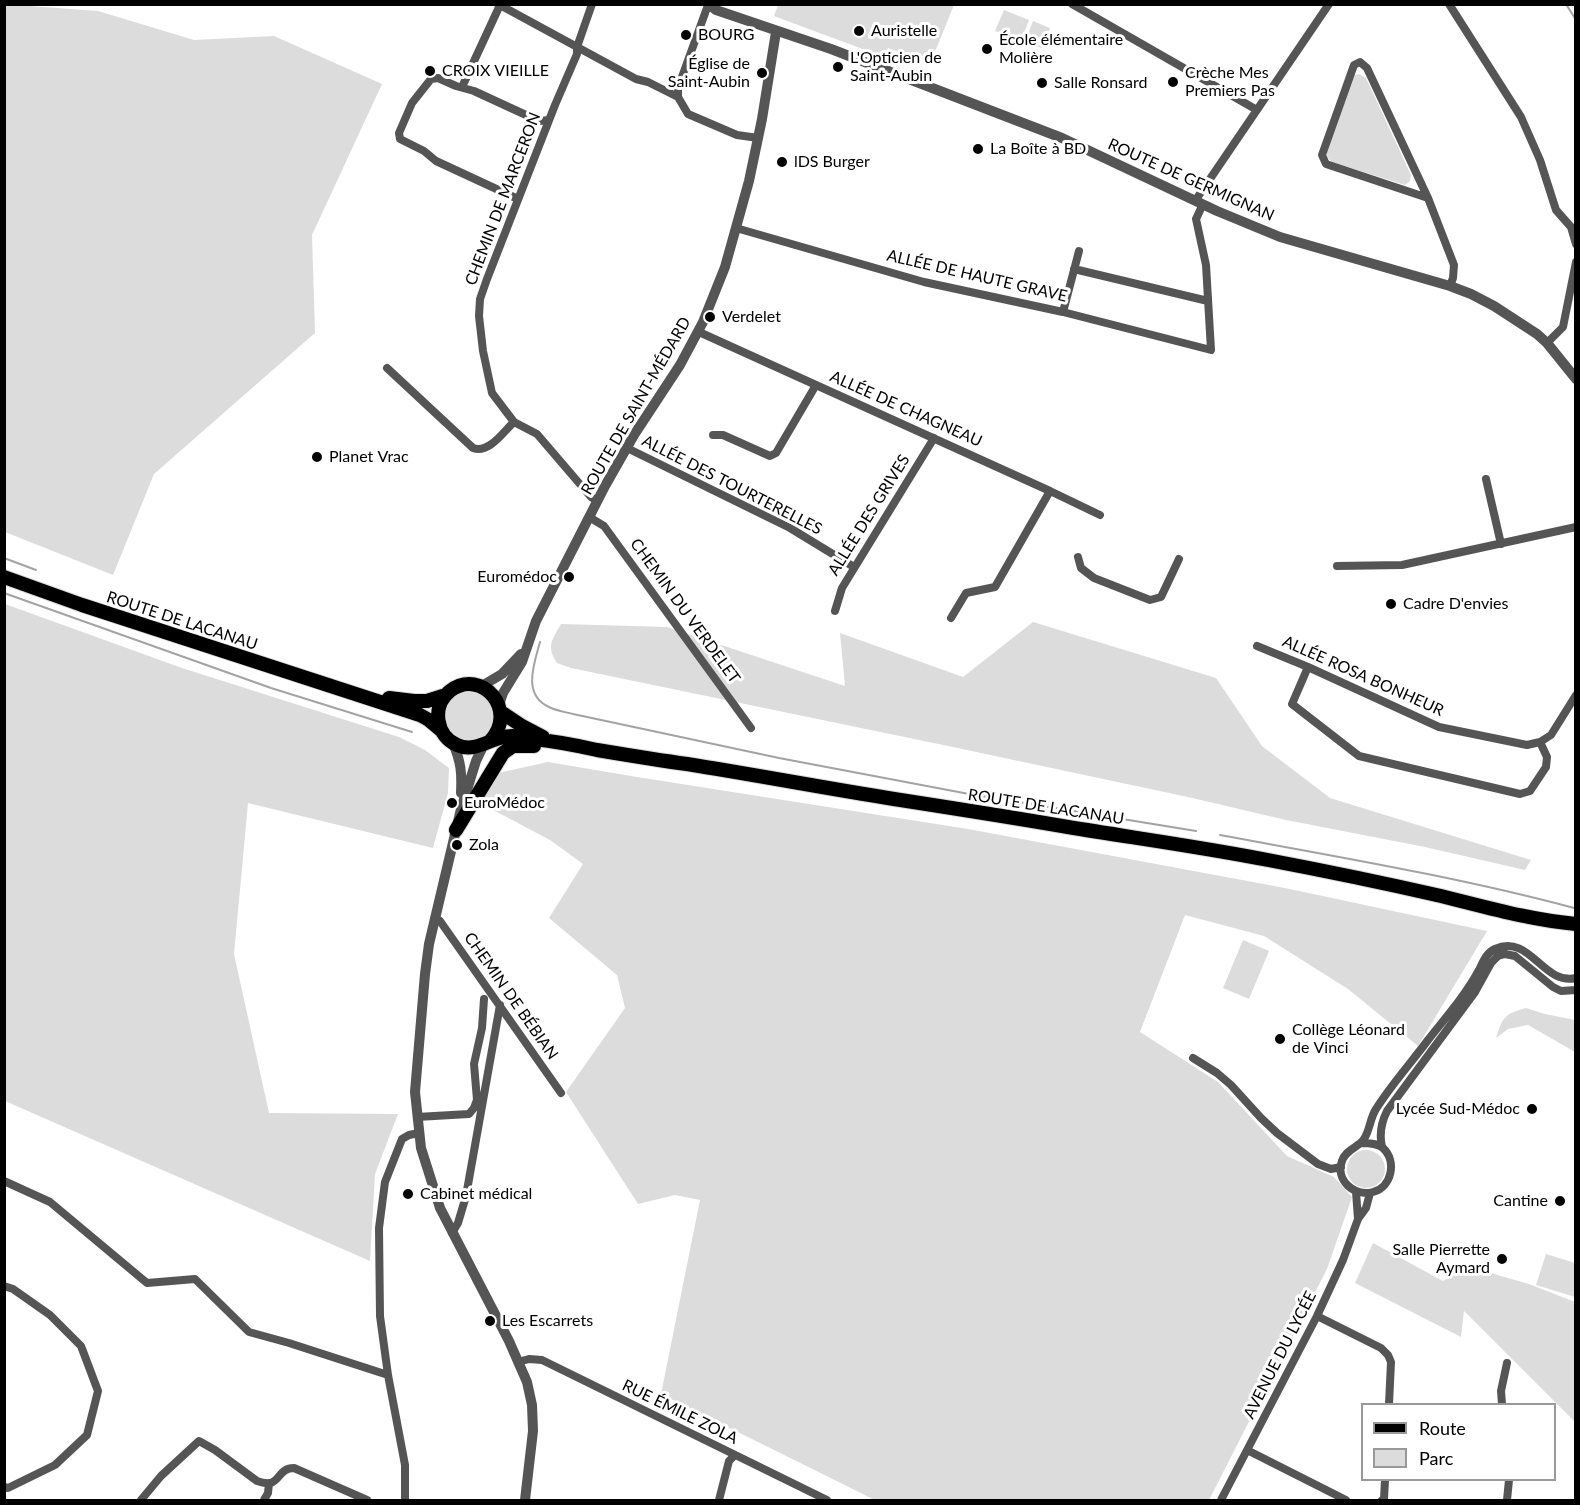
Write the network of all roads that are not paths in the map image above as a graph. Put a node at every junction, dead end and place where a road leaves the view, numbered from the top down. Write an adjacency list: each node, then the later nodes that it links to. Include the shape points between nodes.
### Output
1 (592, 4): 8 (street, CHEMIN DE MARCERON)
2 (1072, 4): 11 (street)
3 (1329, 4): 11 (street)
4 (1449, 4): 18 (street, via 1521,117 1556,210)
5 (499, 5): 8 (street); 9 (street)
6 (708, 5): 7 (street); 10 (street)
7 (776, 32): 13 (street, ROUTE DE SAINT-MÉDARD); 16 (street, ROUTE DE GERMIGNAN, via 831,49 1062,138)
8 (577, 47): 10 (street); 12 (street, CHEMIN DE MARCERON)
9 (462, 87): 12 (street, via 539,121); 15 (street, via 431,79 412,103 400,139 436,161)
10 (678, 97): 13 (street, via 688,114 736,135)
11 (1257, 110): 16 (street)
12 (549, 120): 15 (street, CHEMIN DE MARCERON)
13 (758, 138): 19 (street, ROUTE DE SAINT-MÉDARD)
14 (1428, 198): 14 (street, via 1367,68 1360,62 1354,64 1322,155 1326,164); 24 (street, via 1454,265)
15 (518, 199): 32 (street, CHEMIN DE MARCERON, via 480,299 478,316 492,393)
16 (1199, 202): 24 (street, ROUTE DE GERMIGNAN, via 1280,237); 25 (street, via 1196,219 1206,266)
17 (1575, 217): 18 (street)
18 (1571, 227): 20 (street)
19 (736, 228): 26 (street, ALLÉE DE HAUTE GRAVE, via 924,282); 27 (street, ROUTE DE SAINT-MÉDARD)
20 (1575, 244)
21 (1079, 251): 23 (street)
22 (1575, 262): 28 (street, via 1563,327)
23 (1074, 269): 25 (street); 26 (street)
24 (1450, 286): 28 (street, ROUTE DE GERMIGNAN, via 1494,306)
25 (1208, 301): 26 (street, ALLÉE DE HAUTE GRAVE, via 1211,350)
26 (1063, 312)
27 (699, 332): 31 (street, ALLÉE DE CHAGNEAU); 35 (street, ROUTE DE SAINT-MÉDARD)
28 (1547, 343): 30 (street, ROUTE DE GERMIGNAN)
29 (387, 368): 32 (street, via 472,448 491,445)
30 (1575, 380)
31 (816, 385): 33 (street, via 776,453 770,456 723,435); 34 (street, ALLÉE DE CHAGNEAU)
32 (514, 422): 38 (street, CHEMIN DE MARCERON, via 537,434)
33 (713, 435)
34 (934, 438): 37 (street, ALLÉE DE CHAGNEAU); 46 (street, ALLÉE DES GRIVES)
35 (627, 448): 38 (street, ROUTE DE SAINT-MÉDARD); 46 (street, ALLÉE DES TOURTERELLES, via 790,528)
36 (1486, 479): 42 (street)
37 (1050, 491): 39 (street, ALLÉE DE CHAGNEAU); 49 (street, via 995,587 966,593)
38 (597, 501): 40 (street, ROUTE DE SAINT-MÉDARD)
39 (1100, 515)
40 (589, 517): 51 (street, ROUTE DE SAINT-MÉDARD); 58 (street, CHEMIN DU VERDELET, via 604,526)
41 (1575, 527): 42 (street)
42 (1501, 544): 45 (street, via 1402,565)
43 (1078, 556): 44 (street, via 1081,568 1094,578 1150,600 1161,597)
44 (1179, 559)
45 (1337, 566)
46 (854, 567): 48 (street, ALLÉE DES GRIVES)
47 (4, 577): 54 (main road, ROUTE DE LACANAU)
48 (835, 611)
49 (951, 618)
50 (1257, 646): 52 (street, ALLÉE ROSA BONHEUR)
51 (526, 647): 53 (street, ROUTE DE SAINT-MÉDARD, via 502,674); 57 (street, ROUTE DE SAINT-MÉDARD, via 522,662 503,693)
52 (1308, 667): 62 (street, ALLÉE ROSA BONHEUR, via 1439,727 1527,745); 62 (street, via 1292,704 1359,756 1520,794 1530,791 1546,766 1547,757)
53 (480, 687): 56 (main road, ROUTE DE LACANAU, via 466,685); 57 (main road, ROUTE DE LACANAU, via 491,694)
54 (351, 692): 56 (main road, ROUTE DE LACANAU, via 414,701); 59 (main road, ROUTE DE LACANAU, via 420,715)
55 (1575, 694): 62 (street, via 1551,735)
56 (446, 695): 59 (main road, via 438,713)
57 (500, 709): 60 (main road, ROUTE DE LACANAU); 61 (main road, via 499,728)
58 (752, 728)
59 (441, 730): 63 (main road, ROUTE DE LACANAU)
60 (547, 740): 61 (main road, ROUTE DE LACANAU, via 510,735); 64 (main road, ROUTE DE LACANAU)
61 (487, 742): 63 (main road, ROUTE DE LACANAU, via 470,748); 65 (street, via 476,761)
62 (1540, 742)
63 (453, 743): 65 (street, via 462,774)
64 (626, 754): 66 (main road, via 522,745 508,748); 68 (main road, ROUTE DE LACANAU, via 1267,860)
65 (461, 809): 66 (street)
66 (456, 830): 67 (street)
67 (435, 918): 74 (street, CHEMIN DE BÉBIAN); 77 (street, via 416,1065)
68 (1538, 919): 69 (main road, ROUTE DE LACANAU); 70 (main road, ROUTE DE LACANAU)
69 (1575, 924)
70 (1575, 934)
71 (1575, 978): 79 (street, via 1557,976 1520,948 1507,946 1491,951 1465,993 1376,1110)
72 (1575, 990): 80 (street, via 1552,987 1515,956 1505,954 1494,959 1475,992 1387,1111 1381,1128)
73 (484, 999): 77 (street, via 474,1064 474,1108 469,1114)
74 (500, 1005): 76 (street, CHEMIN DE BÉBIAN); 86 (street, via 466,1196)
75 (1193, 1058): 81 (street, via 1232,1085 1261,1118 1318,1164 1331,1169)
76 (561, 1093)
77 (417, 1117): 78 (street)
78 (419, 1133): 86 (street, via 437,1199); 91 (street, via 402,1139 385,1182 379,1228 380,1316)
79 (1361, 1143): 80 (street); 81 (street, via 1349,1150)
80 (1382, 1148): 84 (street, via 1392,1171 1382,1187)
81 (1341, 1167): 83 (street, via 1344,1182)
82 (4, 1181): 91 (street, via 50,1202 147,1283 195,1279 249,1332)
83 (1356, 1192): 84 (street); 85 (street, AVENUE DU LYCÉE)
84 (1370, 1193): 85 (street, AVENUE DU LYCÉE)
85 (1358, 1219): 88 (street, AVENUE DU LYCÉE, via 1344,1260)
86 (452, 1233): 89 (street)
87 (4, 1286): 99 (street, via 50,1316 81,1346 98,1391 87,1435 55,1466)
88 (1317, 1316): 92 (street, via 1388,1355); 94 (street, AVENUE DU LYCÉE)
89 (518, 1362): 95 (street, RUE ÉMILE ZOLA, via 542,1360); 104 (street, via 527,1382 533,1414)
90 (1507, 1363): 93 (street)
91 (388, 1375): 103 (street, via 405,1465)
92 (1389, 1403)
93 (1502, 1403)
94 (1247, 1450): 107 (street, AVENUE DU LYCÉE); 108 (street)
95 (735, 1455): 105 (street, via 729,1461); 106 (street, RUE ÉMILE ZOLA)
96 (1384, 1481): 109 (street)
97 (1509, 1481): 110 (street)
98 (269, 1483): 100 (street); 101 (street, via 257,1481 199,1441); 102 (street, via 288,1468 294,1468)
99 (4, 1487)
100 (265, 1498)
101 (141, 1500)
102 (367, 1500)
103 (405, 1500)
104 (525, 1500)
105 (719, 1500)
106 (827, 1500)
107 (1221, 1500)
108 (1346, 1500)
109 (1382, 1500)
110 (1507, 1500)

